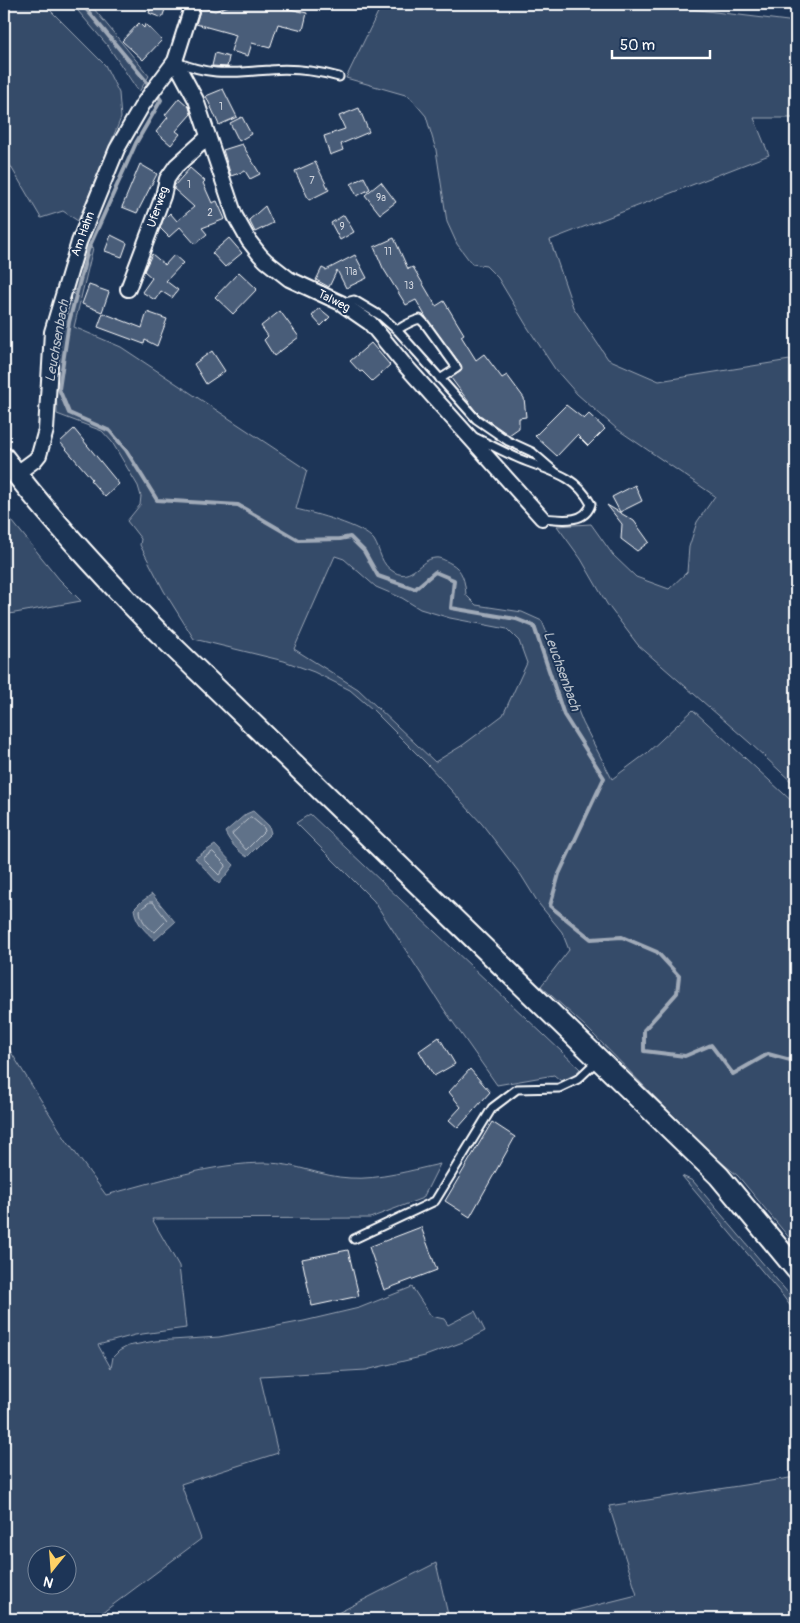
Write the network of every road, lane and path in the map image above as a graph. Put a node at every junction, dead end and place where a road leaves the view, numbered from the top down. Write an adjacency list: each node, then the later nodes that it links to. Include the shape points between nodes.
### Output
1 (193, 4): 2 (street, Am Hahn)
2 (175, 61): 3 (lane, via 217,73 294,70); 4 (street, Talweg, via 196,100); 12 (street, Am Hahn, via 117,150 79,242 52,332 46,430 35,460)
3 (340, 77)
4 (208, 137): 5 (street, Uferweg, via 176,166 167,179); 6 (street, Talweg, via 235,216 260,255 289,279)
5 (128, 289)
6 (341, 303): 7 (lane, via 354,300); 9 (street, Talweg, via 370,323)
7 (397, 330): 8 (lane); 8 (lane, via 414,320 420,319 425,324 457,368)
8 (440, 379): 11 (lane, via 482,424 532,452)
9 (466, 434): 11 (lane); 13 (street, Talweg)
10 (4, 458): 12 (main road)
11 (555, 472): 13 (lane, via 574,482 591,504 585,514 574,519)
12 (16, 474): 14 (main road, via 87,558 158,633)
13 (542, 518)
14 (598, 1060): 15 (lane, via 578,1079 559,1088 517,1089 492,1108 434,1201); 16 (main road, via 719,1176)
15 (354, 1239)
16 (796, 1269)

